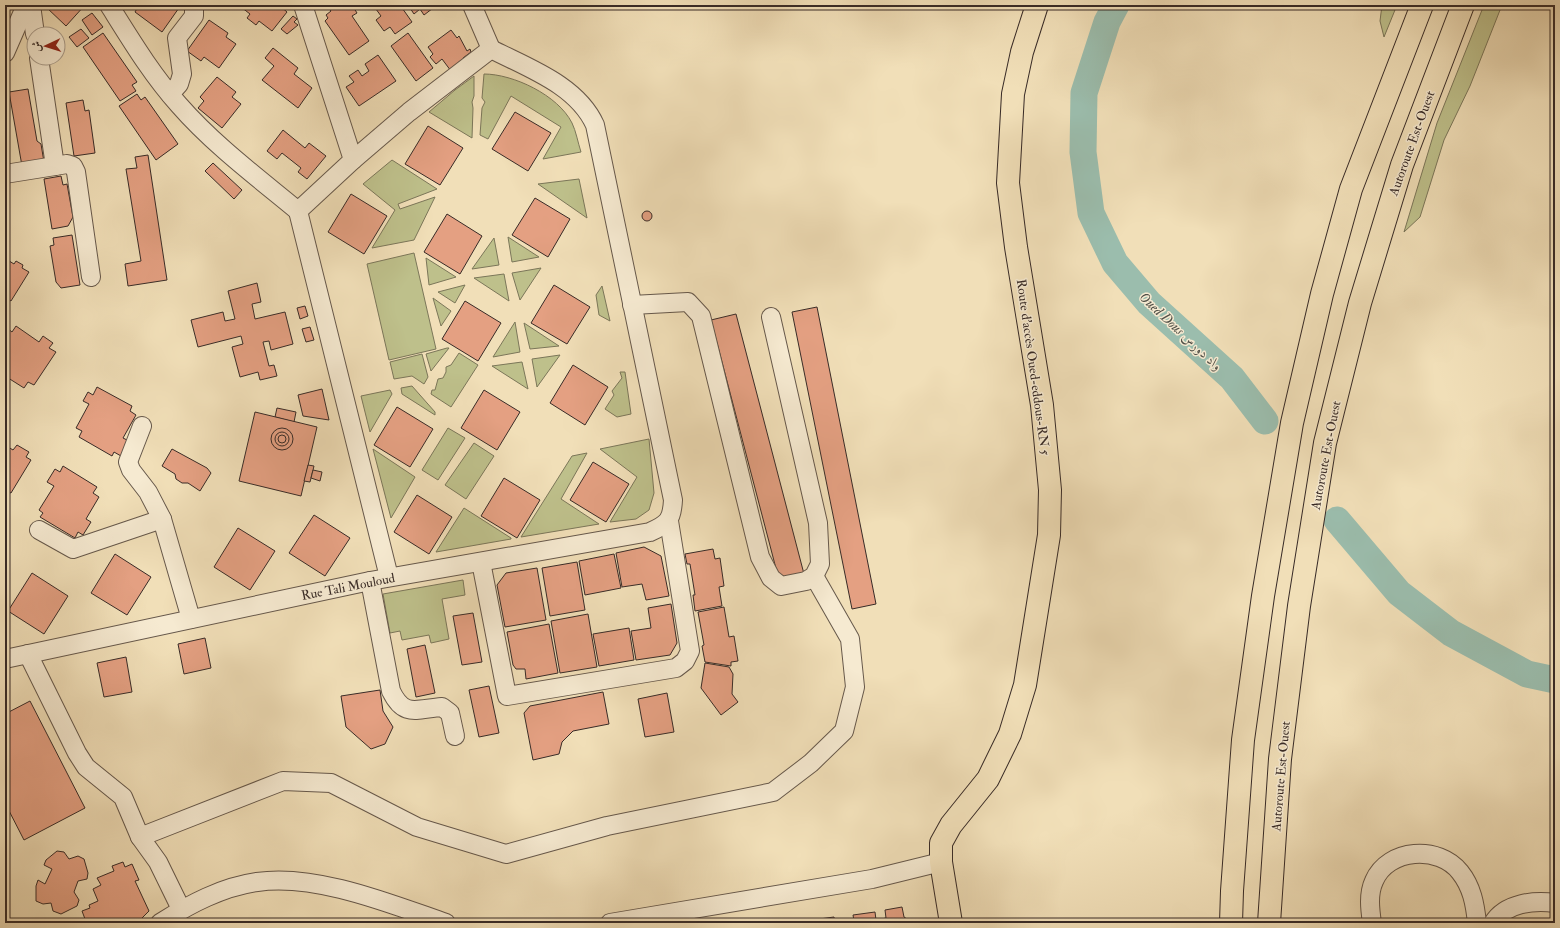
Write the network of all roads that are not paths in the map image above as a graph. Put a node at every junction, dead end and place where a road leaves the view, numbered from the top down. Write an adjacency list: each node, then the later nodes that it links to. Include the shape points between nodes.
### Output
1 (26, 5): 12 (street)
2 (31, 5): 10 (street)
3 (109, 5): 14 (street, via 150,70)
4 (194, 5): 14 (street, via 194,16 177,38 182,74 180,84)
5 (303, 5): 15 (street)
6 (472, 5): 11 (street)
7 (1037, 5): 35 (main road, Route d'accès Oued-eddous-RN 5, via 1022,52 1013,94 1008,183 1042,405 1050,490 1050,535 1025,685 1010,734 988,779 951,825 941,843)
8 (1422, 5): 42 (main road, via 1351,189 1322,294 1292,423 1263,596 1243,740)
9 (1463, 5): 43 (main road, Autoroute Est-Ouest, via 1402,165 1360,303 1325,443 1299,606 1280,759)
10 (34, 26)
11 (491, 48): 15 (street); 20 (street, via 543,74 572,95 590,115 596,132)
12 (5, 53)
13 (40, 66): 16 (street)
14 (170, 94): 18 (street, via 210,137)
15 (353, 160): 18 (street)
16 (55, 166): 17 (street); 19 (street, via 67,164 73,166 76,172)
17 (5, 174)
18 (298, 211): 28 (street)
19 (91, 277)
20 (632, 305): 24 (street, via 673,500); 27 (street, via 688,302 701,316 760,557 771,578 781,586 806,581)
21 (771, 317): 27 (street, via 818,523 820,564)
22 (142, 426): 23 (street, via 128,462)
23 (162, 519): 25 (street, via 73,549); 30 (street)
24 (669, 521): 26 (street, Rue Tali Mouloud, via 650,532); 26 (street, via 690,651 685,661 676,668 508,696)
25 (39, 530)
26 (481, 562): 28 (street, Rue Tali Mouloud)
27 (814, 576): 34 (street, via 850,639 856,687 844,731 811,762 773,792 608,826 506,854 417,827 331,783 283,781)
28 (389, 577): 29 (street, Rue Tali Mouloud)
29 (370, 581): 30 (street, Rue Tali Mouloud); 33 (street, via 391,691 397,704 410,710 442,707 450,713)
30 (191, 619): 31 (street, Rue Tali Mouloud)
31 (28, 654): 32 (street, Rue Tali Mouloud); 34 (street, via 77,753 86,767 123,797)
32 (5, 659)
33 (455, 736)
34 (140, 837): 37 (street, via 158,862)
35 (941, 862): 40 (street, via 872,879); 41 (main road, Route d'accès Oued-eddous-RN 5)
36 (1555, 903): 46 (street, via 1524,903 1507,910)
37 (181, 909): 38 (street); 39 (street, via 237,886 258,882 305,882 368,897)
38 (160, 923)
39 (446, 923)
40 (610, 923)
41 (951, 923)
42 (1231, 923)
43 (1269, 923)
44 (1372, 923): 45 (street, via 1370,905 1374,880 1390,863 1402,856 1416,854 1433,854 1450,862 1459,871 1469,886)
45 (1478, 923)
46 (1493, 923)

